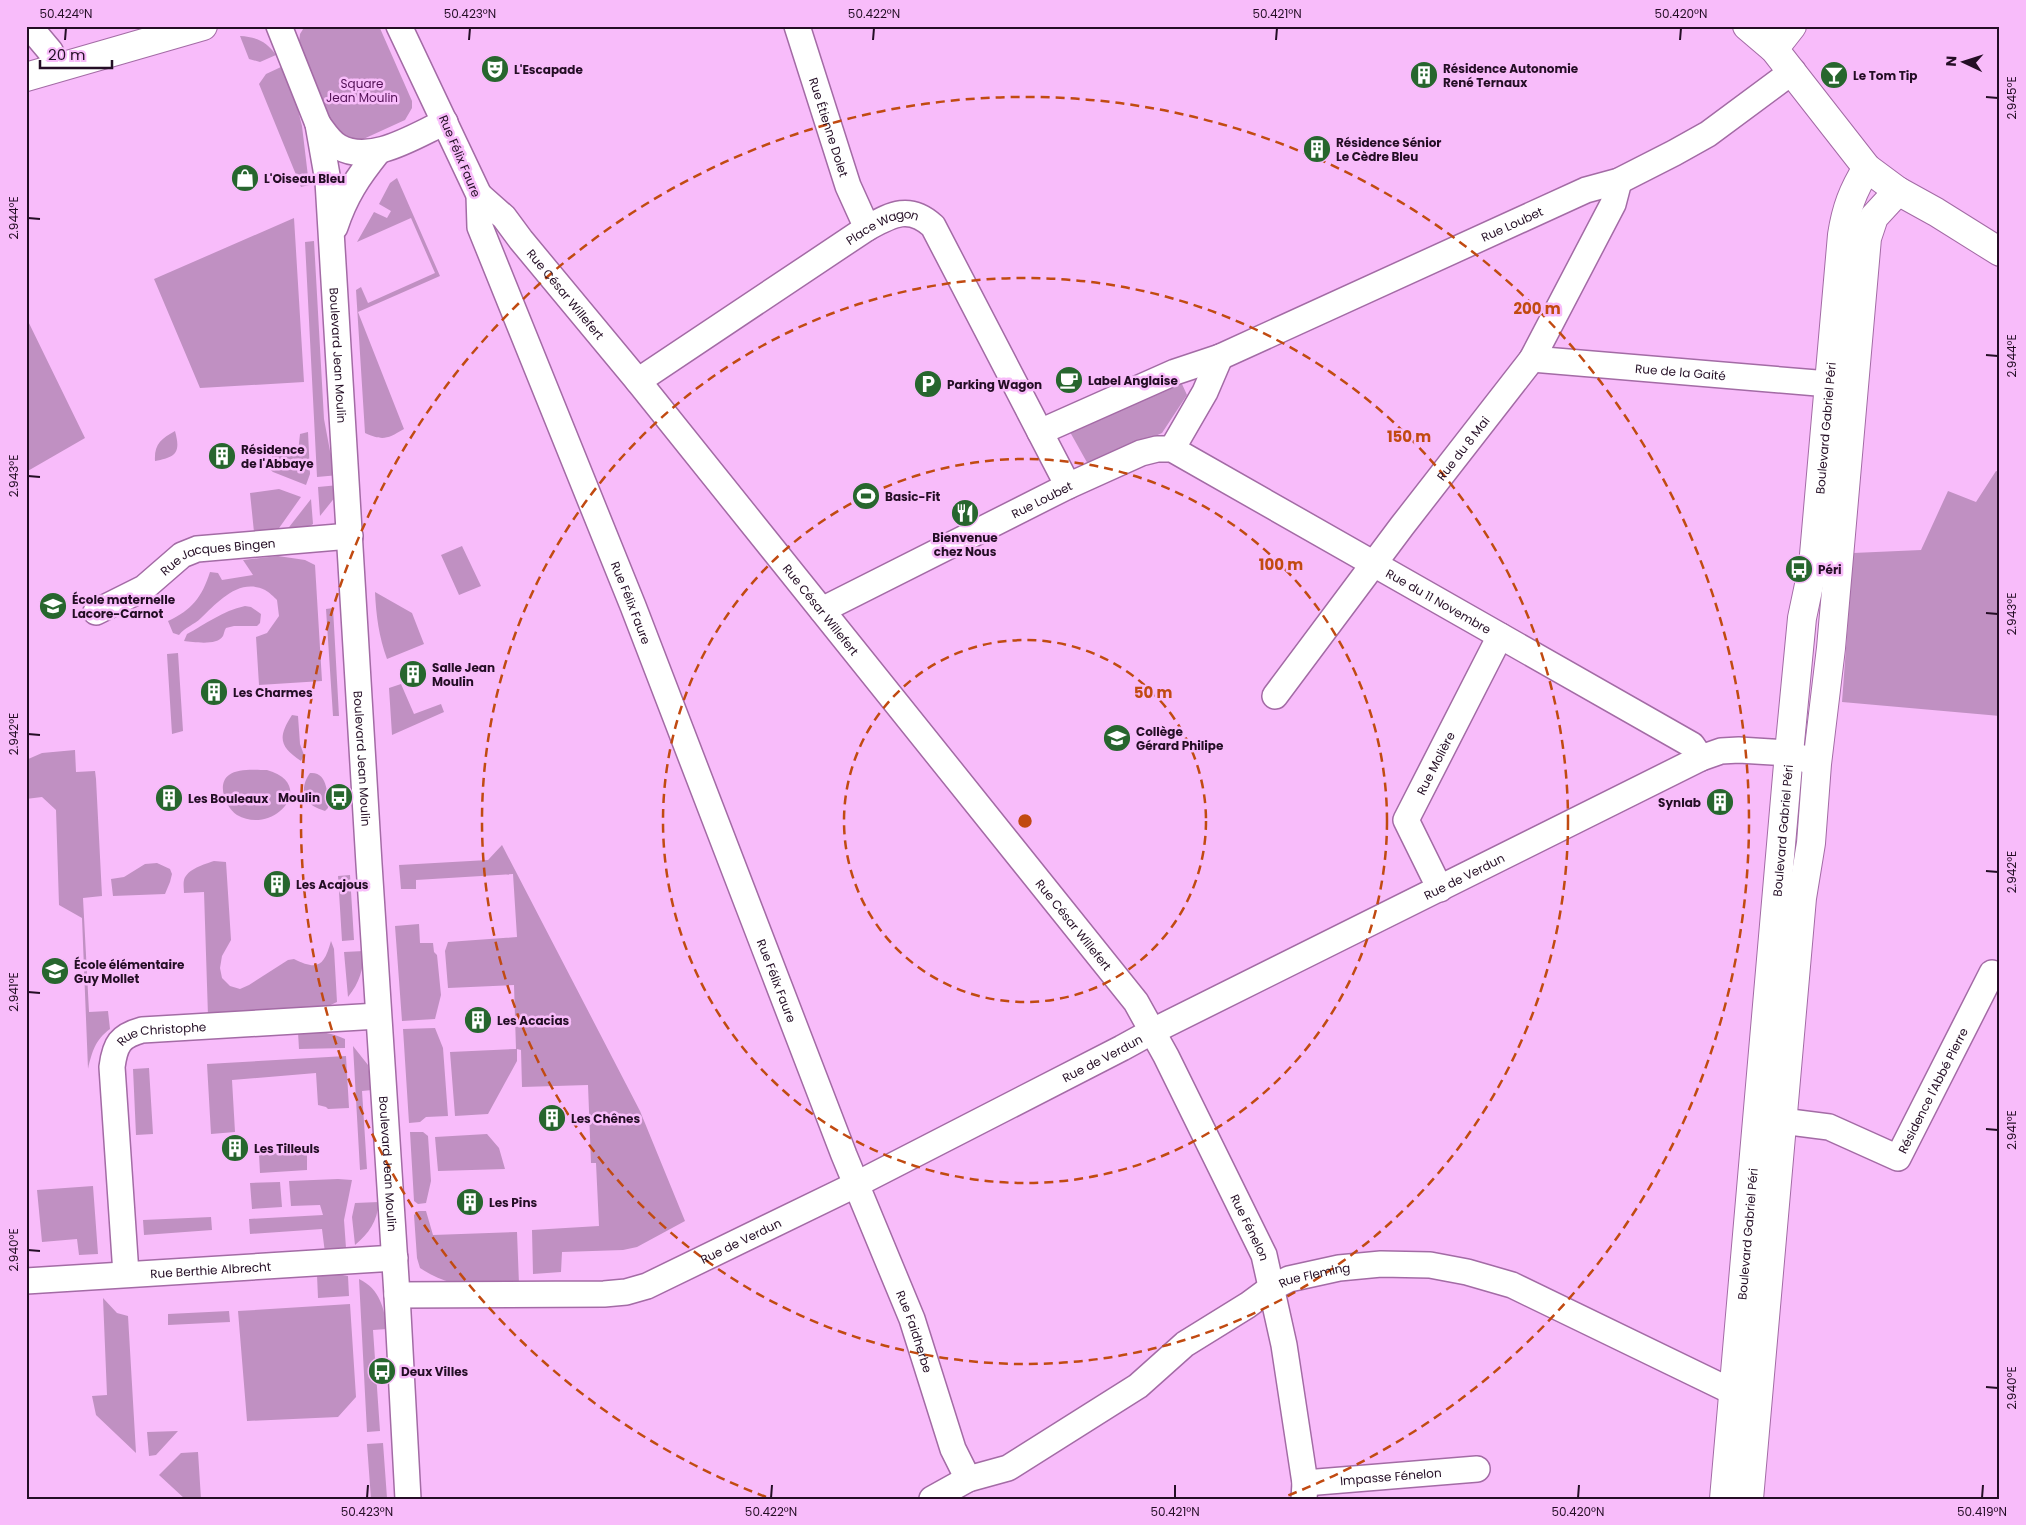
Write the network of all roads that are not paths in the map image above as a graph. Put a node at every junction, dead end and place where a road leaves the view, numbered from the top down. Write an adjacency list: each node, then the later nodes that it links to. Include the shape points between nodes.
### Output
1 (29, 26): 9 (street)
2 (203, 26): 9 (main road)
3 (279, 26): 13 (street, Boulevard Jean Moulin)
4 (399, 26): 12 (street, Rue Félix Faure)
5 (797, 26): 19 (street, Rue Étienne Dolet, via 848,186)
6 (1747, 26): 8 (main road)
7 (1792, 26): 8 (main road)
8 (1774, 48): 10 (main road)
9 (58, 66): 11 (main road)
10 (1793, 72): 15 (main road); 16 (street, Rue Loubet, via 1708,134)
11 (26, 76)
12 (445, 122): 14 (street); 18 (street, Rue Félix Faure)
13 (318, 124): 14 (street, via 339,147 353,152); 20 (street, Boulevard Jean Moulin, via 328,181)
14 (378, 152): 20 (street, via 348,194)
15 (1867, 168): 17 (main road); 27 (main road, Boulevard Gabriel Péri, via 1846,210)
16 (1619, 181): 24 (street, Rue Loubet, via 1586,190); 25 (street, Rue du 8 Mai, via 1613,204)
17 (1898, 191): 22 (main road); 39 (main road, Boulevard Gabriel Péri, via 1874,217 1866,238 1831,648)
18 (479, 195): 21 (street, Rue César Willefert, via 504,217); 23 (street, Rue Félix Faure, via 480,227)
19 (866, 228): 26 (street, Place Wagon); 28 (street, Place Wagon, via 906,213 923,217 933,226)
20 (332, 236): 31 (street, Boulevard Jean Moulin)
21 (520, 240): 23 (street); 26 (street, Rue César Willefert)
22 (2000, 252)
23 (492, 257): 45 (street, Rue Félix Faure, via 629,597)
24 (1220, 357): 28 (street, Rue Loubet, via 1174,372); 29 (street, via 1205,392)
25 (1532, 359): 27 (street, Rue de la Gaité); 32 (street, Rue du 8 Mai)
26 (638, 381): 33 (street, Rue César Willefert)
27 (1829, 384): 37 (main road, Boulevard Gabriel Péri, via 1813,566 1802,618)
28 (1040, 432): 30 (street, Place Wagon)
29 (1172, 450): 30 (street, Rue Loubet, via 1157,449 1141,454); 32 (street, Rue du 11 Novembre)
30 (1068, 486): 33 (street, Rue Loubet)
31 (350, 536): 34 (street, Rue Jacques Bingen, via 197,549 182,555 144,588); 42 (street, Boulevard Jean Moulin)
32 (1374, 563): 35 (street, Rue du 11 Novembre); 36 (street, Rue du 8 Mai)
33 (822, 610): 43 (street, Rue César Willefert, via 1136,1002)
34 (96, 612)
35 (1500, 636): 38 (street, Rue du 11 Novembre, via 1692,745); 40 (street, Rue Molière, via 1406,820)
36 (1275, 696)
37 (1789, 753): 38 (street, Rue de Verdun, via 1740,750); 39 (street, Rue de Verdun); 51 (main road, Boulevard Gabriel Péri)
38 (1701, 758): 40 (street, Rue de Verdun)
39 (1817, 764): 44 (main road, Boulevard Gabriel Péri)
40 (1440, 889): 43 (street, Rue de Verdun)
41 (2000, 976): 44 (street, Résidence l'Abbé Pierre, via 1992,973 1898,1158 1829,1127)
42 (378, 1016): 46 (street, Boulevard Jean Moulin); 47 (street, Rue Christophe, via 142,1030 121,1040 114,1053 112,1067)
43 (1153, 1031): 45 (street, Rue de Verdun); 49 (street, Rue Fénelon, via 1264,1255)
44 (1782, 1121): 58 (main road, Boulevard Gabriel Péri)
45 (856, 1184): 50 (street, Rue de Verdun, via 647,1286 626,1292); 53 (street, Rue Faidherbe, via 912,1319 954,1449)
46 (395, 1258): 47 (street, Rue Berthie Albrecht); 50 (street, Boulevard Jean Moulin)
47 (126, 1274): 48 (street, Rue Berthie Albrecht)
48 (26, 1281)
49 (1271, 1288): 51 (street, Rue Fleming, via 1289,1279 1339,1268 1381,1264 1430,1265 1467,1272 1512,1285); 53 (street, Rue Fleming, via 1185,1344 1138,1386 1008,1468); 54 (street, Rue Fénelon, via 1284,1345)
50 (398, 1295): 55 (street, Boulevard Jean Moulin)
51 (1733, 1392): 57 (main road, Boulevard Gabriel Péri)
52 (1477, 1469): 54 (street, Impasse Fénelon)
53 (968, 1480): 56 (street, Rue Fleming)
54 (1304, 1491)
55 (408, 1499)
56 (932, 1499)
57 (1724, 1499)
58 (1749, 1499)

